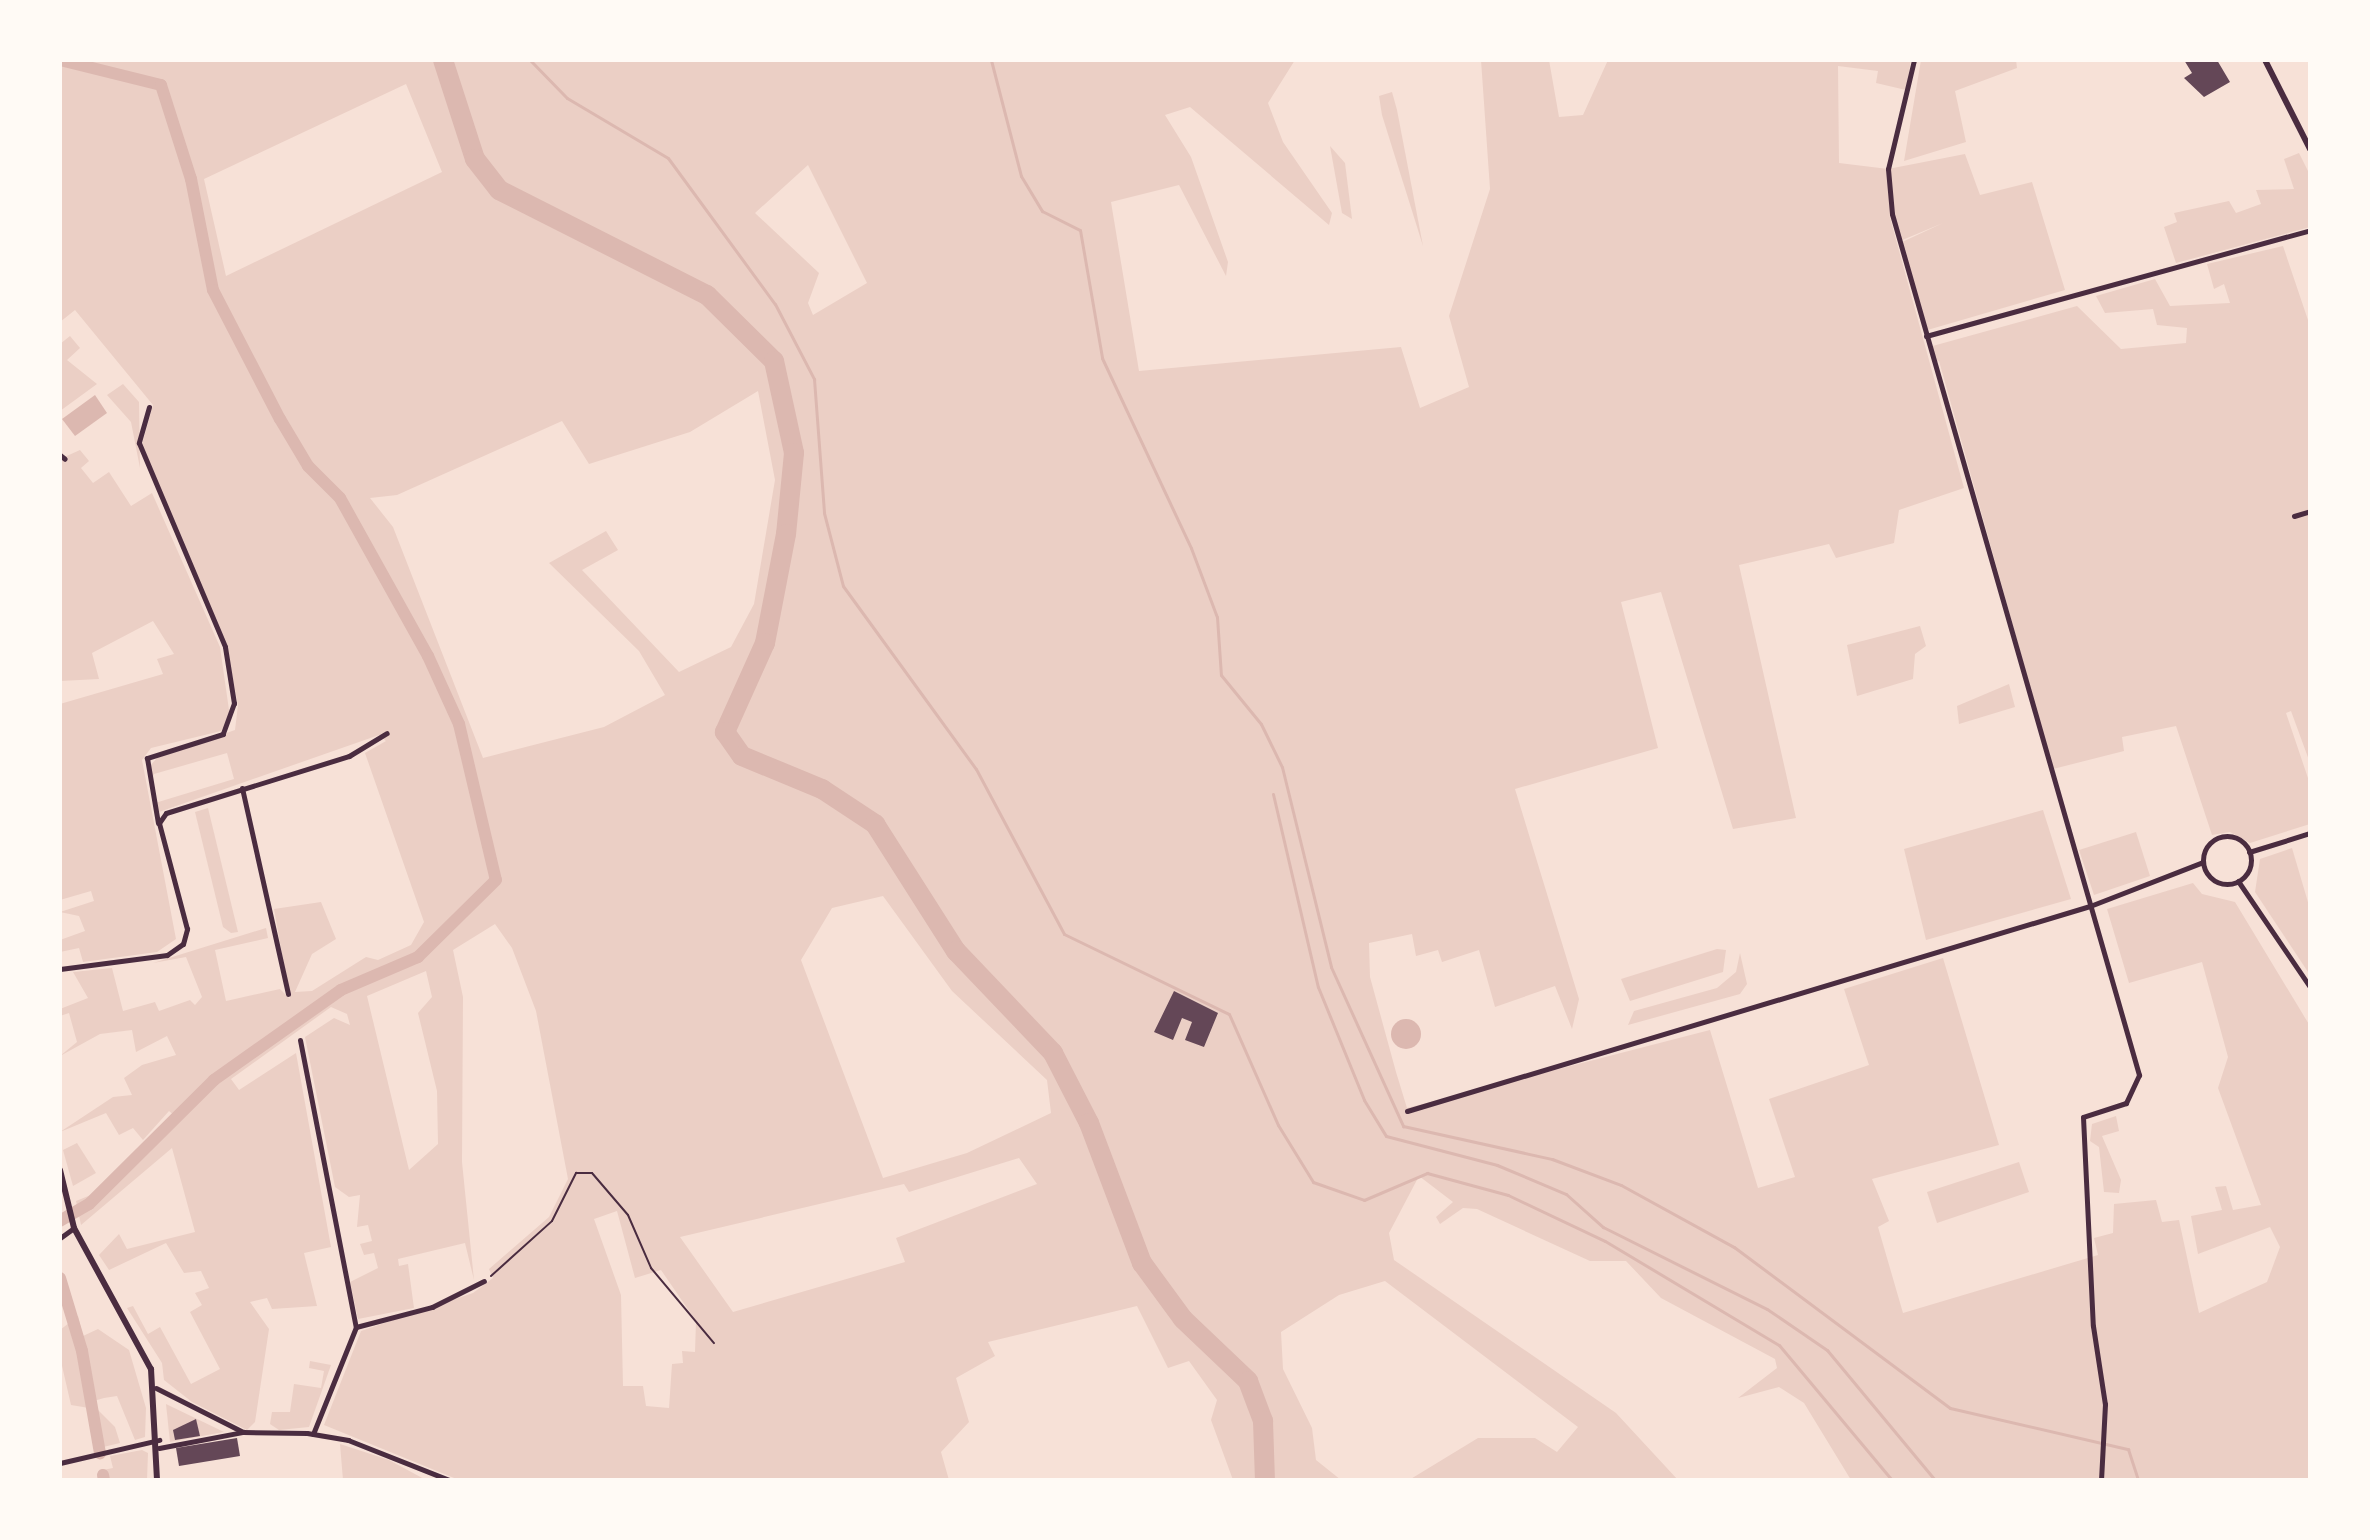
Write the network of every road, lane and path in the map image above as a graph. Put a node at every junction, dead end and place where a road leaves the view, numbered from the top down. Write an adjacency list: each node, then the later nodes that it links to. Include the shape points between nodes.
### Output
1 (1914, 60): 5 (street, via 1888,169)
2 (2265, 60): 3 (main road)
3 (2310, 149)
4 (2310, 230): 5 (street)
5 (1926, 336): 16 (street)
6 (149, 407): 11 (street, via 139,443 225,647 234,703 231,729 147,758)
7 (2310, 511): 8 (street)
8 (2294, 516)
9 (387, 733): 10 (street, via 349,756)
10 (242, 788): 11 (street, via 166,813); 19 (street)
11 (159, 823): 17 (street, via 187,929 183,944 167,955)
12 (2310, 833): 13 (street)
13 (2249, 852): 14 (street, via 2226,837 2212,842); 15 (street)
14 (2203, 862): 15 (street, via 2213,879); 16 (street)
15 (2238, 881): 18 (street)
16 (2090, 906): 21 (street); 36 (street, via 2139,1075 2126,1103 2083,1117 2093,1326 2105,1404)
17 (60, 969)
18 (2310, 987)
19 (288, 994)
20 (300, 1040): 26 (street)
21 (1407, 1111)
22 (60, 1170): 23 (main road)
23 (74, 1228): 24 (street); 28 (main road, via 141,1343)
24 (60, 1238)
25 (484, 1281): 26 (street, via 432,1307); 27 (path, via 552,1221 576,1173 592,1173 628,1215 651,1268)
26 (356, 1327): 30 (street)
27 (714, 1343)
28 (156, 1388): 29 (street); 31 (main road)
29 (243, 1432): 30 (street); 32 (street)
30 (313, 1434): 35 (street)
31 (159, 1440): 32 (main road); 33 (street)
32 (159, 1448): 34 (main road)
33 (60, 1463)
34 (157, 1480)
35 (449, 1480)
36 (2101, 1480)

